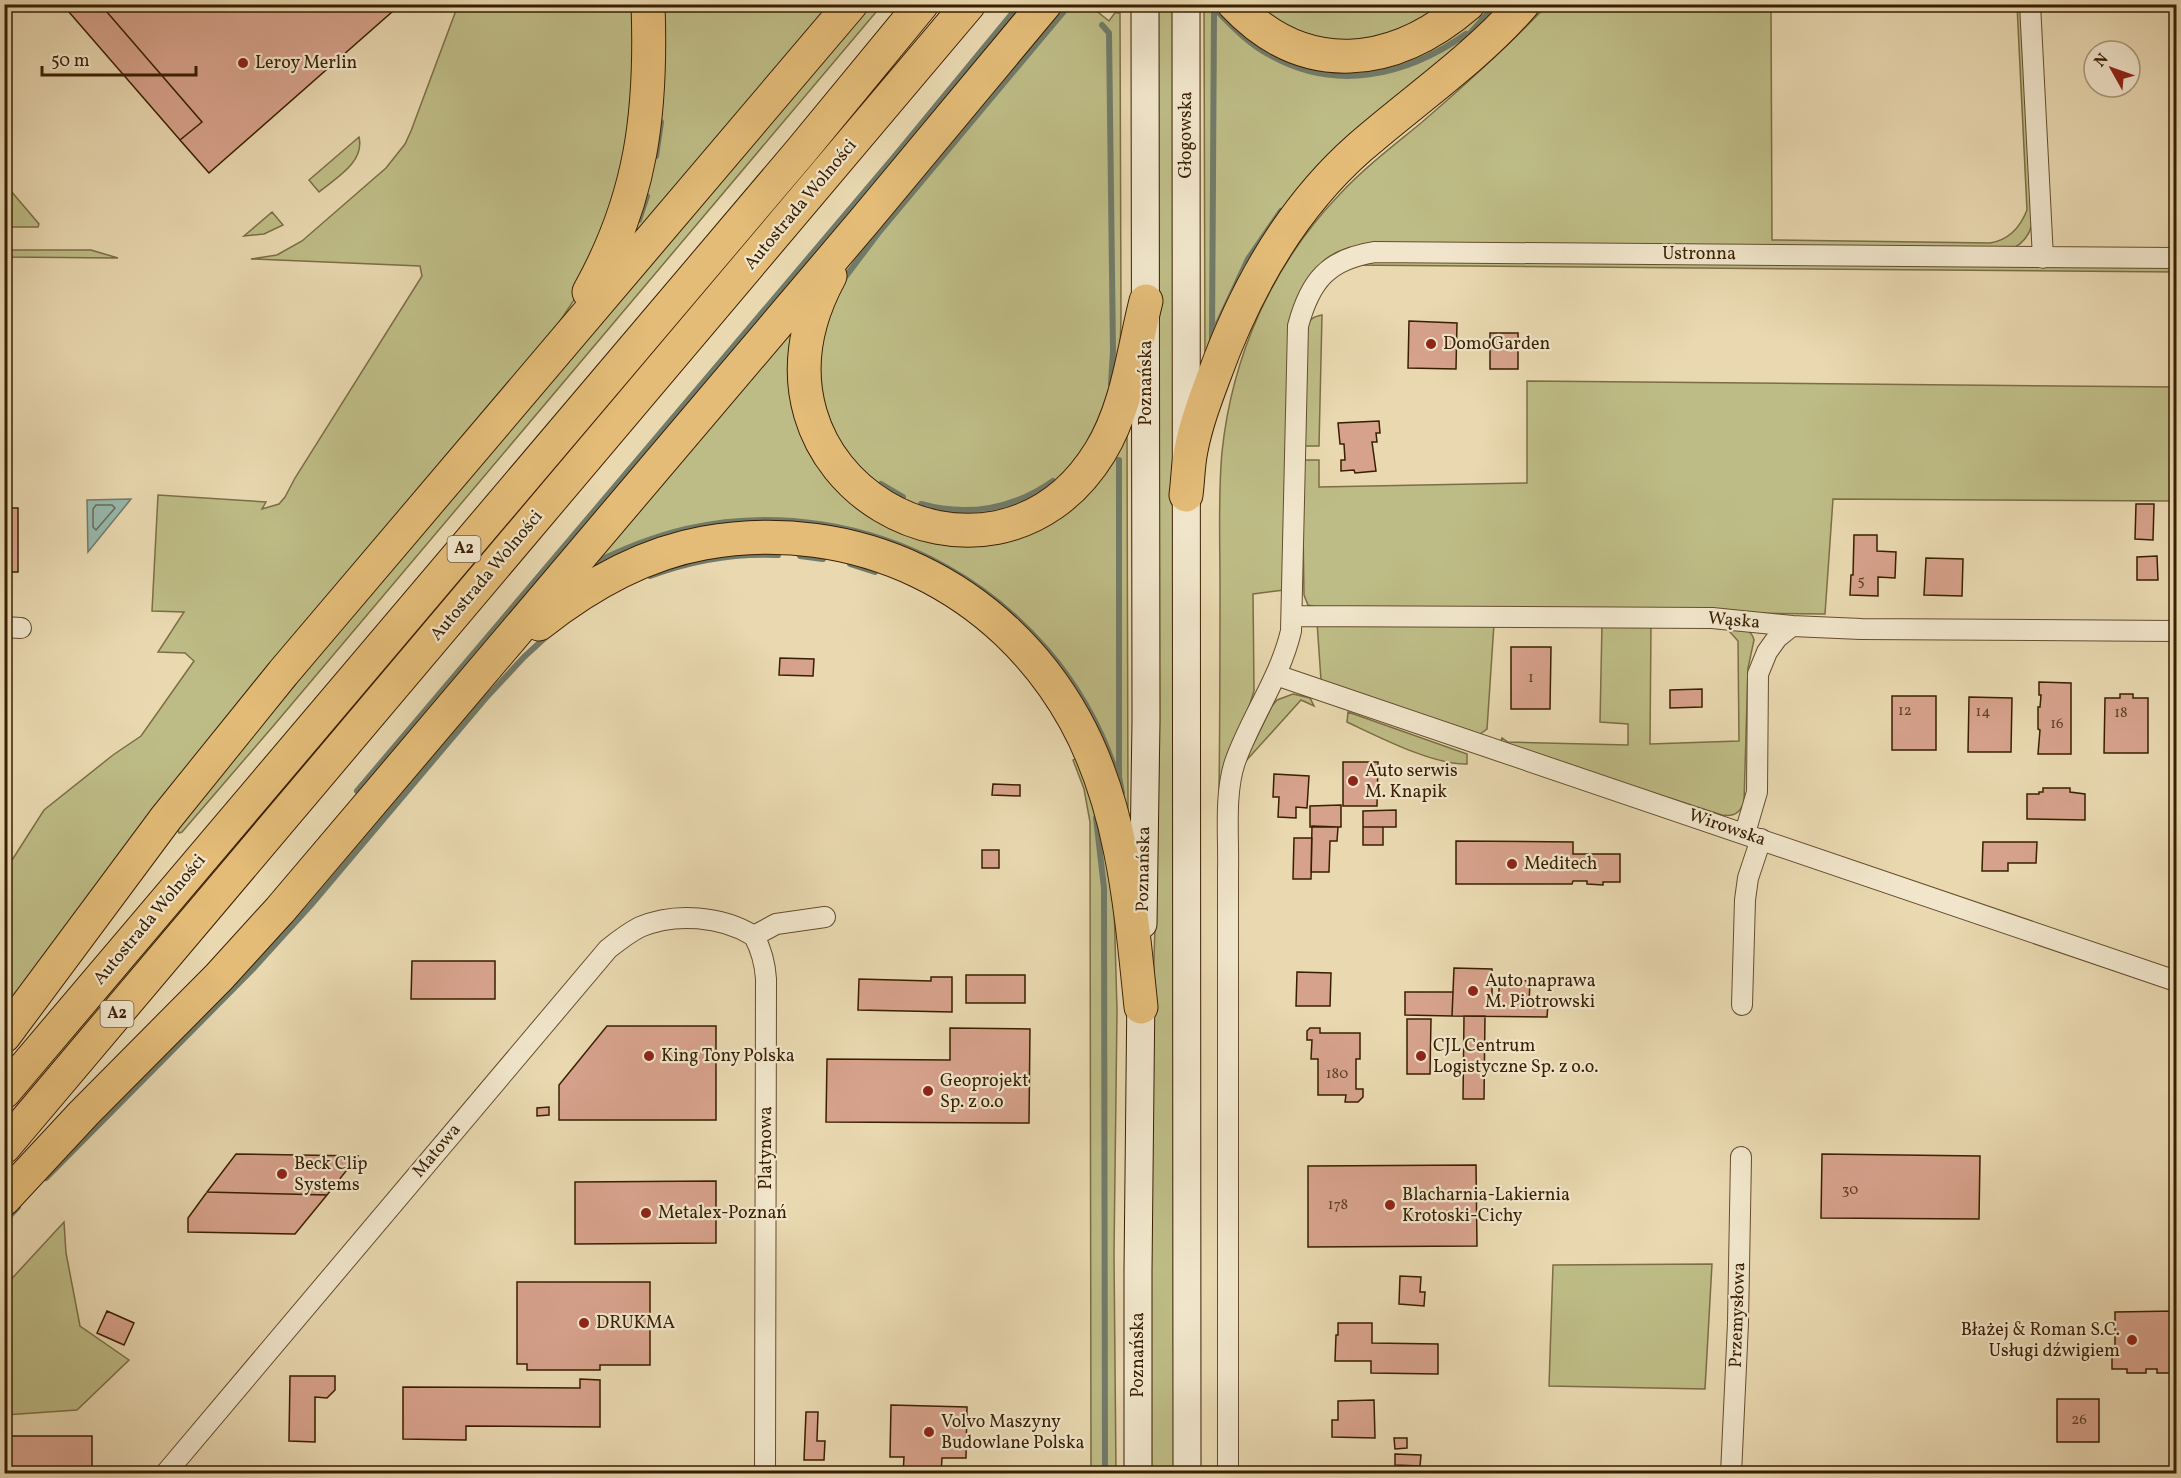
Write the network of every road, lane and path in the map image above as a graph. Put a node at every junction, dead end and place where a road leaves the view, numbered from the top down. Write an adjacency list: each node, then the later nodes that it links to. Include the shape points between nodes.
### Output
1 (648, 4): 16 (highway, via 648,100 634,183 606,262)
2 (851, 4): 16 (highway)
3 (922, 4): 30 (highway, Autostrada Wolności / A2)
4 (969, 4): 31 (highway, Autostrada Wolności / A2)
5 (1045, 4): 12 (highway)
6 (1145, 4): 15 (main road, Poznańska)
7 (1185, 4): 17 (main road, Głogowska)
8 (1234, 4): 9 (highway, via 1257,25 1294,46 1317,54 1351,57 1377,54 1416,40)
9 (1468, 4)
10 (1523, 4): 17 (highway, via 1469,57 1347,160 1316,191 1277,243 1256,278 1213,377 1191,450)
11 (2030, 4): 13 (street)
12 (866, 219): 15 (highway, via 834,267 816,306 805,350 805,392 818,436 840,471 868,498 906,518 955,529 990,528 1022,520 1064,494 1099,453 1117,420); 21 (highway)
13 (2043, 258): 14 (street, Ustronna); 18 (street, Ustronna, via 1375,252 1340,261 1318,280 1298,326)
14 (2176, 258)
15 (1146, 301): 28 (main road, Poznańska)
16 (550, 358): 29 (highway, via 166,818)
17 (1186, 495): 37 (main road)
18 (1292, 616): 19 (street, Wąska, via 1712,618); 22 (street, via 1287,647)
19 (1792, 626): 20 (street, Wąska); 23 (street, via 1767,652 1758,675)
20 (2176, 631)
21 (481, 674): 28 (highway, via 530,631 587,590 641,562 702,543 770,536 804,539 864,550 927,574 1004,628 1043,671 1075,721 1109,806 1130,900); 33 (highway, via 234,961)
22 (1276, 675): 23 (street, Wirowska); 38 (street, via 1235,762 1230,785)
23 (1753, 836): 26 (street, Wirowska); 27 (street, via 1745,900)
24 (825, 917): 25 (street, via 776,924)
25 (754, 936): 34 (street, Matowa, via 719,922 671,919 638,928 608,949); 35 (street, Platynowa, via 761,949 766,979)
26 (2176, 981)
27 (1742, 1005)
28 (1141, 1007): 36 (main road, Poznańska)
29 (4, 1036)
30 (4, 1092)
31 (4, 1147)
32 (1741, 1156): 39 (street, Przemysłowa)
33 (4, 1199)
34 (165, 1473)
35 (765, 1473)
36 (1138, 1473)
37 (1187, 1473)
38 (1228, 1473)
39 (1731, 1473)

